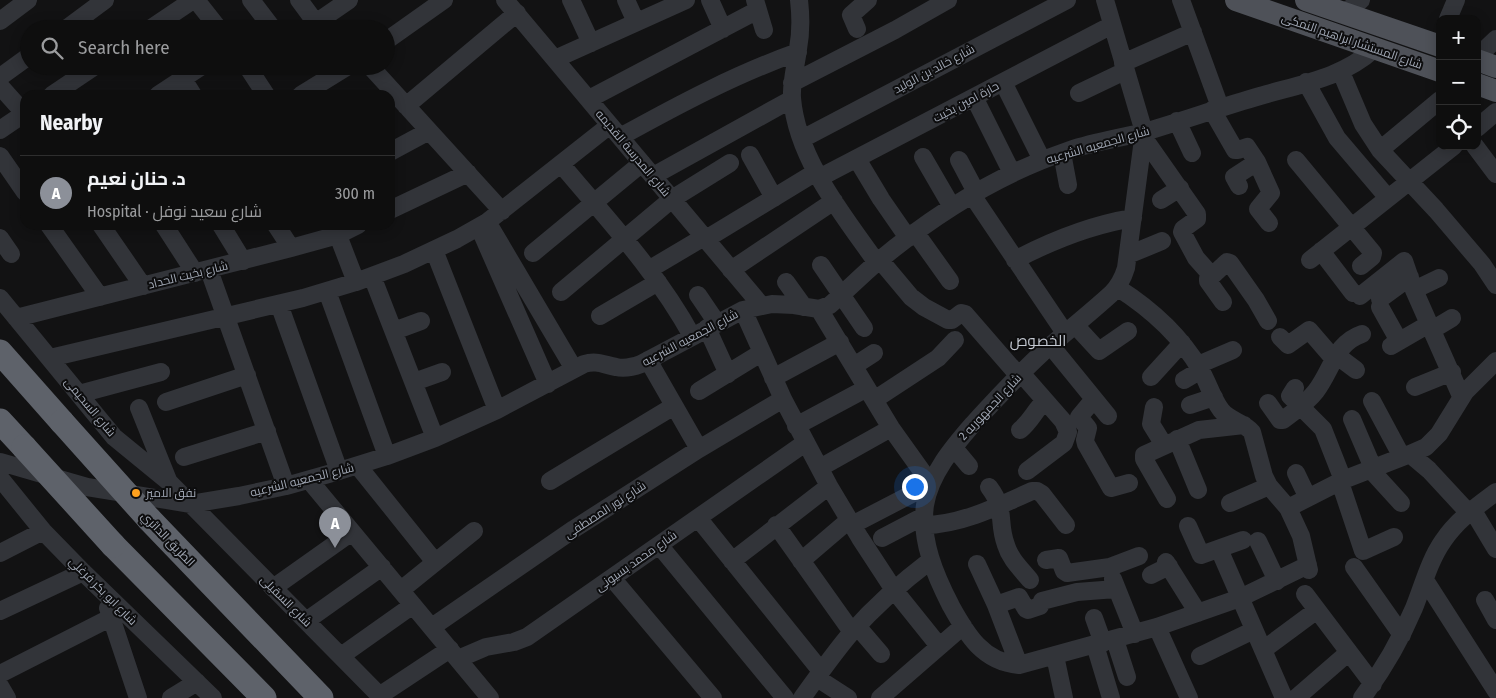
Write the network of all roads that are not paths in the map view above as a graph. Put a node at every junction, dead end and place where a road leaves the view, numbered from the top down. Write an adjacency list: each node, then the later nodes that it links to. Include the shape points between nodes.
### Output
1 (28, 0): 31 (street)
2 (105, 0): 25 (street)
3 (194, 0): 26 (street); 27 (street)
4 (251, 0): 28 (street)
5 (299, 0): 29 (street)
6 (349, 0): 30 (street)
7 (444, 0): 38 (street)
8 (571, 0): 41 (street)
9 (626, 0): 32 (street)
10 (686, 0): 32 (street)
11 (710, 0): 34 (street)
12 (800, 0): 43 (street)
13 (868, 0): 35 (street, via 851,15)
14 (948, 0): 69 (street)
15 (1067, 0): 87 (street, شارع خالد بن الوليد)
16 (1105, 0): 33 (street)
17 (1181, 0): 37 (street)
18 (1236, 0): 42 (main road, شارع المستشار ابراهيم النمكى)
19 (1306, 0): 23 (main road, شارع المستشار ابراهيم النمكى)
20 (1456, 0): 24 (street)
21 (756, 5): 34 (street); 36 (street)
22 (511, 7): 45 (street, شارع المدرسة القديمه); 76 (street)
23 (1353, 7): 40 (main road, شارع المستشار ابراهيم النمكى)
24 (1450, 15)
25 (78, 20)
26 (164, 20)
27 (211, 20)
28 (266, 20)
29 (317, 20)
30 (326, 20)
31 (0, 21)
32 (636, 22): 41 (street)
33 (1112, 25): 48 (street); 59 (street, حارة امين بخيت)
34 (723, 29): 74 (street)
35 (858, 29)
36 (764, 30)
37 (1193, 32): 48 (street); 78 (street)
38 (395, 35)
39 (1496, 39): 44 (street)
40 (1436, 42)
41 (591, 43): 45 (street)
42 (1374, 48): 50 (main road, شارع المستشار ابراهيم النمكى); 51 (street, شارع الجمعيه الشرعيه)
43 (798, 52): 69 (street); 85 (street)
44 (1481, 54)
45 (555, 59): 74 (street, شارع المدرسة القديمه)
46 (1481, 60): 49 (main road)
47 (20, 62): 57 (street)
48 (1124, 67): 71 (street); 86 (street)
49 (1496, 67)
50 (1436, 70)
51 (1341, 72): 60 (street, شارع الجمعيه الشرعيه); 89 (street, via 1363,124)
52 (82, 75): 63 (street)
53 (188, 75): 58 (street)
54 (254, 75): 66 (street)
55 (333, 75): 67 (street)
56 (377, 75): 68 (street)
57 (0, 76)
58 (182, 79): 64 (street); 65 (street)
59 (1003, 82): 73 (street, حارة امين بخيت); 99 (street)
60 (1306, 82): 78 (street, شارع الجمعيه الشرعيه); 116 (street, via 1337,138)
61 (1481, 85): 70 (main road)
62 (0, 86): 77 (street)
63 (59, 90)
64 (166, 90)
65 (190, 90)
66 (263, 90)
67 (309, 90)
68 (388, 90)
69 (792, 91): 87 (street); 104 (street)
70 (1496, 91)
71 (1079, 93)
72 (395, 97): 76 (street)
73 (974, 97): 97 (street, حارة امين بخيت); 106 (street)
74 (589, 99): 85 (street, شارع المدرسة القديمه)
75 (1436, 103): 89 (street)
76 (406, 106): 84 (street)
77 (20, 108)
78 (1216, 109): 81 (street, شارع الجمعيه الشرعيه); 101 (street, via 1235,150 1247,147)
79 (1495, 115): 82 (street)
80 (20, 117): 83 (street)
81 (1177, 122): 86 (street, شارع الجمعيه الشرعيه); 93 (street)
82 (1481, 125)
83 (0, 130)
84 (429, 131): 88 (street); 105 (street)
85 (615, 131): 103 (street); 104 (street, شارع المدرسة القديمه)
86 (1144, 134): 92 (street, شارع الجمعيه الشرعيه, via 1102,141); 113 (street); 124 (street)
87 (802, 139): 108 (street)
88 (395, 149)
89 (1380, 150): 109 (street)
90 (1449, 150): 109 (street)
91 (1478, 150): 107 (street)
92 (1062, 153): 99 (street, شارع الجمعيه الشرعيه); 111 (street)
93 (1192, 153)
94 (750, 155): 115 (street)
95 (0, 156): 110 (street)
96 (922, 157): 121 (street)
97 (856, 158): 108 (street, حارة امين بخيت); 134 (street, via 881,199)
98 (959, 160): 114 (street)
99 (1042, 160): 106 (street, شارع الجمعيه الشرعيه)
100 (1296, 160): 127 (street)
101 (1257, 162): 112 (street, via 1234,177); 125 (street, via 1271,193 1258,209)
102 (730, 163): 117 (street)
103 (561, 164): 120 (street); 123 (street)
104 (648, 170): 117 (street, شارع المدرسة القديمه); 120 (street)
105 (468, 173): 122 (street); 123 (street)
106 (1012, 173): 114 (street, شارع الجمعيه الشرعيه)
107 (1496, 174)
108 (818, 175): 115 (street, حارة امين بخيت); 119 (street)
109 (1409, 182): 116 (street); 153 (street)
110 (20, 185)
111 (1068, 185)
112 (1239, 186)
113 (1180, 188): 118 (street); 152 (street, via 1198,216 1182,232 1196,258)
114 (974, 194): 121 (street, شارع الجمعيه الشرعيه); 144 (street)
115 (774, 198): 136 (street, حارة امين بخيت)
116 (1388, 198): 127 (street)
117 (672, 199): 136 (street, شارع المدرسة القديمه); 137 (street)
118 (1161, 200)
119 (834, 201): 146 (street); 149 (street)
120 (594, 203): 137 (street); 141 (street)
121 (952, 207): 134 (street, شارع الجمعيه الشرعيه)
122 (395, 208)
123 (502, 211): 126 (street)
124 (1133, 218): 143 (street); 144 (street, via 1104,223 1058,238)
125 (1269, 222)
126 (483, 224): 140 (street); 198 (street); 210 (street)
127 (1351, 227): 148 (street, via 1373,254); 158 (street, via 1316,256 1356,294 1402,262)
128 (53, 230): 165 (street)
129 (104, 230): 159 (street)
130 (168, 230): 150 (street)
131 (224, 230): 145 (street)
132 (279, 230): 139 (street)
133 (336, 230): 139 (street, شارع بخيت الحداد); 155 (street)
134 (912, 235): 146 (street, شارع الجمعيه الشرعيه); 157 (street)
135 (0, 238): 142 (street)
136 (705, 238): 149 (street, شارع المدرسة القديمه); 151 (street, حارة امين بخيت)
137 (624, 240): 151 (street); 162 (street)
138 (1162, 241): 143 (street)
139 (291, 248): 145 (street, شارع بخيت الحداد)
140 (434, 250): 155 (street); 229 (street)
141 (533, 253)
142 (11, 254)
143 (1128, 255): 160 (street)
144 (1015, 260): 180 (street)
145 (243, 261): 150 (street, شارع بخيت الحداد)
146 (878, 261): 164 (street, شارع الجمعيه الشرعيه); 204 (street, via 924,307 948,320 964,314)
147 (821, 265): 164 (street)
148 (1361, 266)
149 (731, 270): 169 (street, شارع المدرسة القديمه)
150 (202, 271): 159 (street, شارع بخيت الحداد); 173 (street)
151 (654, 275): 172 (street, حارة امين بخيت); 179 (street)
152 (1212, 276): 167 (street, via 1208,282); 177 (street, via 1227,262 1230,263)
153 (1494, 277)
154 (1439, 278): 158 (street)
155 (364, 279): 161 (street); 181 (street)
156 (786, 282): 170 (street)
157 (950, 282)
158 (1412, 284): 178 (street); 178 (street, via 1380,303 1395,344)
159 (143, 286): 165 (street, شارع بخيت الحداد)
160 (1118, 288): 180 (street, شارع الجمهوريه 2); 187 (street, via 1155,314)
161 (326, 291): 168 (street); 244 (street)
162 (561, 292)
163 (698, 295): 179 (street)
164 (842, 295): 170 (street, شارع الجمعيه الشرعيه, via 830,305); 196 (street, via 871,346)
165 (100, 297): 174 (street, شارع بخيت الحداد)
166 (0, 298): 174 (street, شارع السحيمى)
167 (1223, 302)
168 (279, 304): 173 (street); 251 (street)
169 (761, 306): 170 (street, شارع الجمعيه الشرعيه, via 783,304); 171 (street, شارع الجمعيه الشرعيه)
170 (812, 308): 186 (street)
171 (743, 310): 179 (street, شارع الجمعيه الشرعيه); 191 (street)
172 (600, 316)
173 (226, 317): 193 (street); 205 (street)
174 (16, 318): 193 (street, شارع السحيمى)
175 (1452, 318): 178 (street)
176 (421, 321): 181 (street)
177 (1268, 321)
178 (1431, 327): 202 (street)
179 (705, 329): 194 (street, شارع الجمعيه الشرعيه); 203 (street)
180 (1070, 329): 182 (street, via 1099,351); 188 (street, شارع الجمهوريه 2)
181 (394, 331): 209 (street)
182 (1128, 331)
183 (1362, 334): 192 (street, via 1347,342)
184 (1280, 337): 192 (street, via 1288,346 1310,330)
185 (955, 340): 215 (street, via 938,358)
186 (840, 342): 196 (street); 207 (street)
187 (1182, 343): 197 (street); 206 (street)
188 (1051, 346): 204 (street, شارع الجمهوريه 2); 219 (street)
189 (1233, 350): 197 (street)
190 (0, 352): 354 (highway, الطريق الدائري, bridge, via 149,519)
191 (762, 354): 203 (street); 207 (street)
192 (1335, 357): 199 (street); 227 (street, via 1316,391)
193 (50, 358): 214 (street, شارع السحيمى)
194 (648, 360): 198 (street, شارع الجمعيه الشرعيه, via 624,368 592,361); 225 (street)
195 (1496, 361): 216 (street)
196 (854, 366): 215 (street)
197 (1199, 368): 208 (street); 217 (street)
198 (574, 369): 210 (street, شارع الجمعيه الشرعيه)
199 (1356, 370)
200 (162, 372): 214 (street)
201 (442, 372): 209 (street)
202 (1452, 372): 211 (street); 216 (street)
203 (728, 374): 213 (street)
204 (1020, 374): 220 (street); 241 (street, شارع الجمهوريه 2)
205 (247, 375): 222 (street, via 188,386); 237 (street)
206 (1152, 376)
207 (773, 378): 218 (street)
208 (1184, 380)
209 (414, 382): 238 (street)
210 (548, 384): 229 (street, شارع الجمعيه الشرعيه)
211 (1416, 387)
212 (1295, 388): 227 (street, via 1290,395)
213 (699, 391)
214 (79, 394): 258 (street, شارع السحيمى, via 114,436)
215 (871, 394): 234 (street); 235 (street)
216 (1461, 396): 245 (street, via 1439,434 1426,447)
217 (1214, 397): 224 (street); 233 (street, via 1227,416)
218 (783, 399): 234 (street); 242 (street, شارع نور المصطفى)
219 (1094, 399): 230 (street); 259 (street, via 1079,417 1088,428 1084,440 1111,488)
220 (1045, 401): 236 (street); 252 (street, via 1067,426 1067,438 1060,448)
221 (1372, 401): 245 (street)
222 (166, 402)
223 (1268, 403): 227 (street, via 1283,421)
224 (1190, 405)
225 (674, 406): 242 (street); 256 (street)
226 (1154, 407): 239 (street, via 1151,424)
227 (1300, 407): 257 (street, via 1323,429)
228 (139, 408): 258 (street)
229 (497, 410): 238 (street, شارع الجمعيه الشرعيه)
230 (1108, 416)
231 (1352, 419): 250 (street)
232 (0, 421): 353 (highway, bridge, via 113,545)
233 (1244, 425): 239 (street, via 1199,430); 263 (street, via 1255,438 1260,466)
234 (796, 426): 240 (street)
235 (891, 428): 247 (street); 260 (street)
236 (1020, 430)
237 (267, 431): 243 (street); 261 (street)
238 (435, 438): 244 (street, شارع الجمعيه الشرعيه)
239 (1171, 442): 265 (street); 268 (street, via 1143,458)
240 (805, 443): 262 (street); 275 (street, شارع محمد بسيونى)
241 (954, 448): 249 (street); 260 (street, شارع الجمهوريه 2)
242 (699, 449): 324 (street, شارع نور المصطفى, via 574,529)
243 (184, 456)
244 (388, 456): 248 (street, شارع الجمعيه الشرعيه)
245 (1406, 456): 250 (street); 274 (street, via 1429,470)
246 (0, 462): 270 (street, شارع الجمعيه الشرعيه, via 87,487)
247 (825, 465)
248 (358, 466): 251 (street, شارع الجمعيه الشرعيه); 295 (street)
249 (969, 466)
250 (1372, 468): 257 (street); 271 (street)
251 (339, 471): 255 (street, شارع الجمعيه الشرعيه)
252 (1027, 471)
253 (1296, 473): 267 (street)
254 (0, 478): 281 (street, شارع ابو بكر فرغلي)
255 (309, 480): 261 (street, شارع الجمعيه الشرعيه); 283 (street)
256 (550, 481)
257 (1341, 481): 267 (street); 284 (street, via 1363,551)
258 (168, 482): 270 (street, شارع السحيمى)
259 (1129, 483)
260 (931, 484): 276 (street, شارع الجمهوريه 2); 277 (street)
261 (286, 486): 270 (street, شارع الجمعيه الشرعيه)
262 (829, 486): 277 (street); 279 (street)
263 (1269, 486): 269 (street); 273 (street)
264 (988, 487): 272 (street)
265 (1198, 490)
266 (1496, 492): 274 (street)
267 (1308, 498): 273 (street)
268 (1167, 499)
269 (1230, 503)
270 (191, 504): 306 (street, شارع السقيلى)
271 (1400, 504)
272 (1000, 506): 276 (street, via 942,525); 278 (street, via 1037,491); 303 (street, via 1005,545 1014,562)
273 (1288, 508): 304 (street, via 1301,536 1309,568)
274 (1470, 511): 288 (street); 305 (street, via 1442,543)
275 (698, 518): 286 (street, شارع محمد بسيونى); 293 (street)
276 (924, 521): 285 (street); 291 (street, شارع الجمهوريه 2)
277 (851, 523): 294 (street); 309 (street)
278 (1066, 525)
279 (776, 526): 293 (street); 294 (street)
280 (1188, 526): 287 (street, via 1201,555)
281 (43, 531): 289 (street); 300 (street, شارع ابو بكر فرغلي)
282 (474, 531): 295 (street)
283 (352, 532): 297 (street); 306 (street)
284 (1394, 537)
285 (882, 538)
286 (659, 545): 302 (street, شارع محمد بسيونى); 356 (street)
287 (1219, 549): 304 (street, via 1250,540); 312 (street)
288 (1496, 549)
289 (0, 553)
290 (1139, 556): 298 (street)
291 (931, 560): 309 (street); 323 (street, شارع الجمهوريه 2)
292 (1046, 560): 298 (street, via 1059,558 1065,573)
293 (732, 561): 341 (street)
294 (801, 561): 326 (street)
295 (435, 562): 308 (street)
296 (977, 564): 315 (street)
297 (382, 567): 308 (street); 322 (street)
298 (1110, 567): 307 (street)
299 (1354, 567): 329 (street)
300 (83, 572): 310 (street, شارع ابو بكر فرغلي); 317 (street)
301 (1151, 575): 318 (street, via 1168,564)
302 (612, 578): 334 (street, شارع محمد بسيونى, via 528,637); 355 (street)
303 (1030, 580)
304 (1276, 580): 312 (street)
305 (1425, 580): 329 (street); 345 (street)
306 (273, 588): 322 (street, شارع السقيلى)
307 (1116, 588): 315 (street, via 1077,592 1042,601 1040,606 1028,610 1019,597); 328 (street)
308 (401, 590): 314 (street)
309 (894, 590): 326 (street); 331 (street)
310 (104, 592): 319 (street); 343 (street, شارع ابو بكر فرغلي)
311 (1305, 594): 316 (street)
312 (1240, 598): 318 (street); 327 (street)
313 (1485, 600): 321 (street)
314 (413, 605): 324 (street); 336 (street)
315 (996, 605): 339 (street)
316 (1317, 610): 332 (street); 333 (street)
317 (0, 611)
318 (1198, 613): 325 (street)
319 (110, 618): 340 (street); 350 (street)
320 (1094, 618): 330 (street)
321 (1496, 620)
322 (306, 621): 336 (street, شارع السقيلى)
323 (963, 626): 331 (street); 339 (street, شارع الجمهوريه 2, via 977,645 995,660)
324 (432, 627): 334 (street)
325 (1157, 628): 328 (street); 362 (street)
326 (854, 629): 335 (street); 341 (street)
327 (1254, 630): 332 (street); 338 (street)
328 (1135, 634): 330 (street)
329 (1402, 635): 344 (street)
330 (1104, 643): 337 (street); 342 (street); 361 (street)
331 (939, 646): 359 (street)
332 (1263, 650): 363 (street)
333 (1349, 652): 344 (street); 364 (street)
334 (454, 654): 347 (street); 348 (street, شارع محمد بسيونى)
335 (881, 654)
336 (341, 656): 348 (street, شارع السقيلى)
337 (1055, 656): 339 (street); 360 (street)
338 (1200, 656)
339 (1019, 665)
340 (0, 674)
341 (819, 675): 357 (street); 358 (street)
342 (1127, 677)
343 (197, 682): 351 (street); 352 (street, شارع ابو بكر فرغلي)
344 (1373, 684): 365 (street)
345 (1495, 685)
346 (0, 686): 349 (street)
347 (483, 696)
348 (380, 697)
349 (7, 698)
350 (138, 698)
351 (171, 698)
352 (213, 698)
353 (264, 698)
354 (321, 698)
355 (713, 698)
356 (785, 698)
357 (802, 698)
358 (848, 698)
359 (880, 698)
360 (1064, 698)
361 (1111, 698)
362 (1189, 698)
363 (1284, 698)
364 (1296, 698)
365 (1362, 698)

